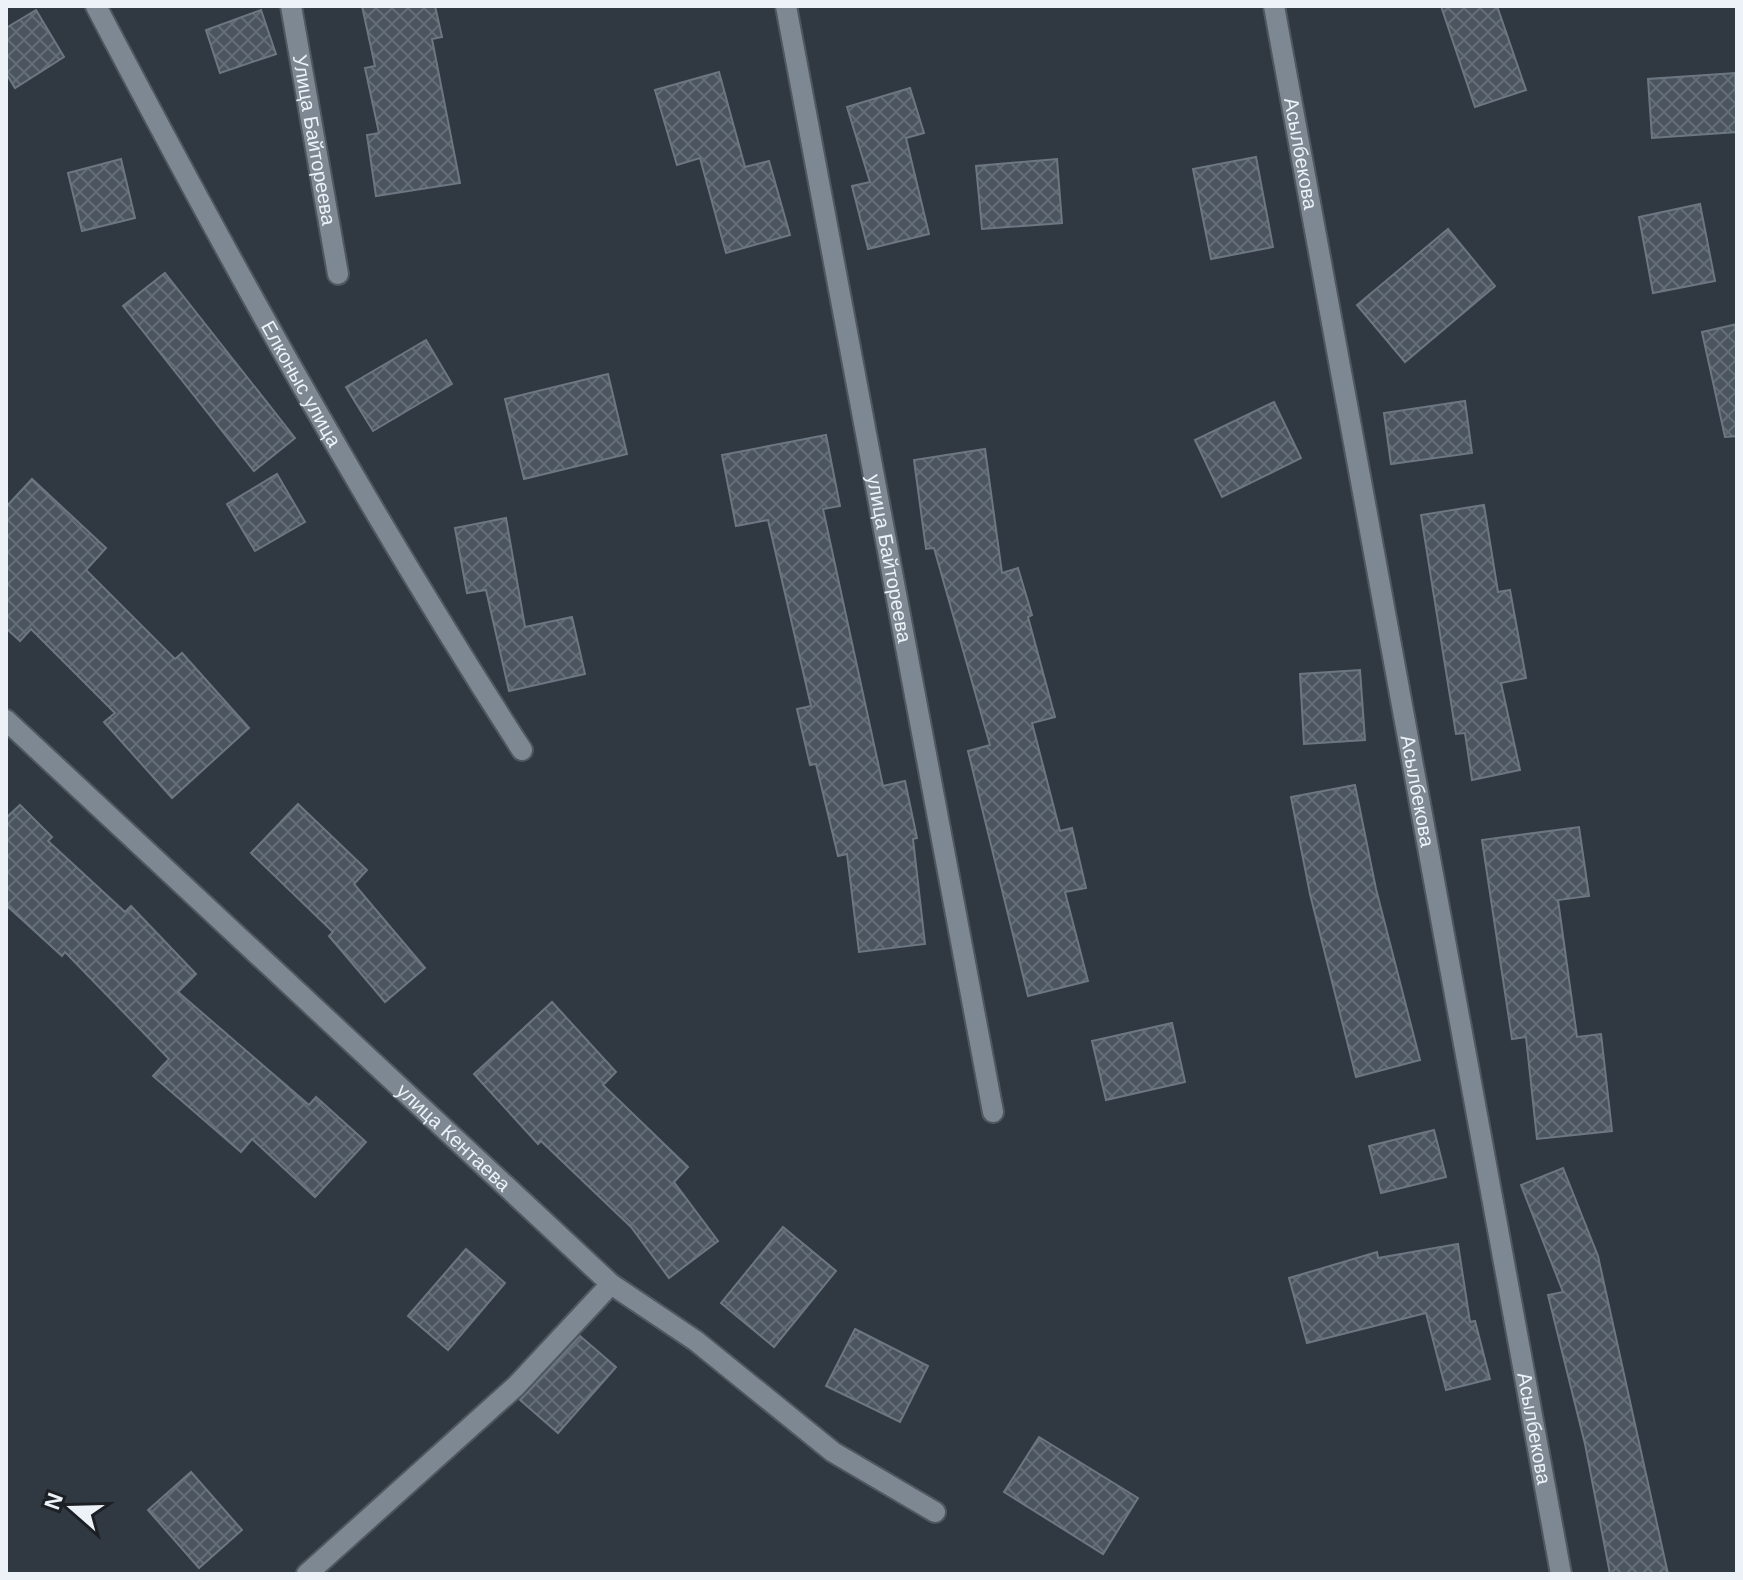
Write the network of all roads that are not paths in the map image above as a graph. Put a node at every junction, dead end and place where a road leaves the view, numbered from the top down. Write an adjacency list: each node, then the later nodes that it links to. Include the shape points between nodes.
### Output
1 (96, 6): 7 (street, Елконыс улица, via 354,479)
2 (291, 6): 5 (street, Улица Байтореева)
3 (786, 6): 8 (street, улица Байтореева)
4 (1274, 6): 12 (street, Асылбекова)
5 (338, 274)
6 (6, 720): 9 (street, улица Кентаева)
7 (522, 750)
8 (993, 1112)
9 (611, 1284): 10 (street, улица Кентаева, via 696,1341 833,1452); 11 (street, via 516,1386)
10 (935, 1512)
11 (307, 1574)
12 (1561, 1574)

